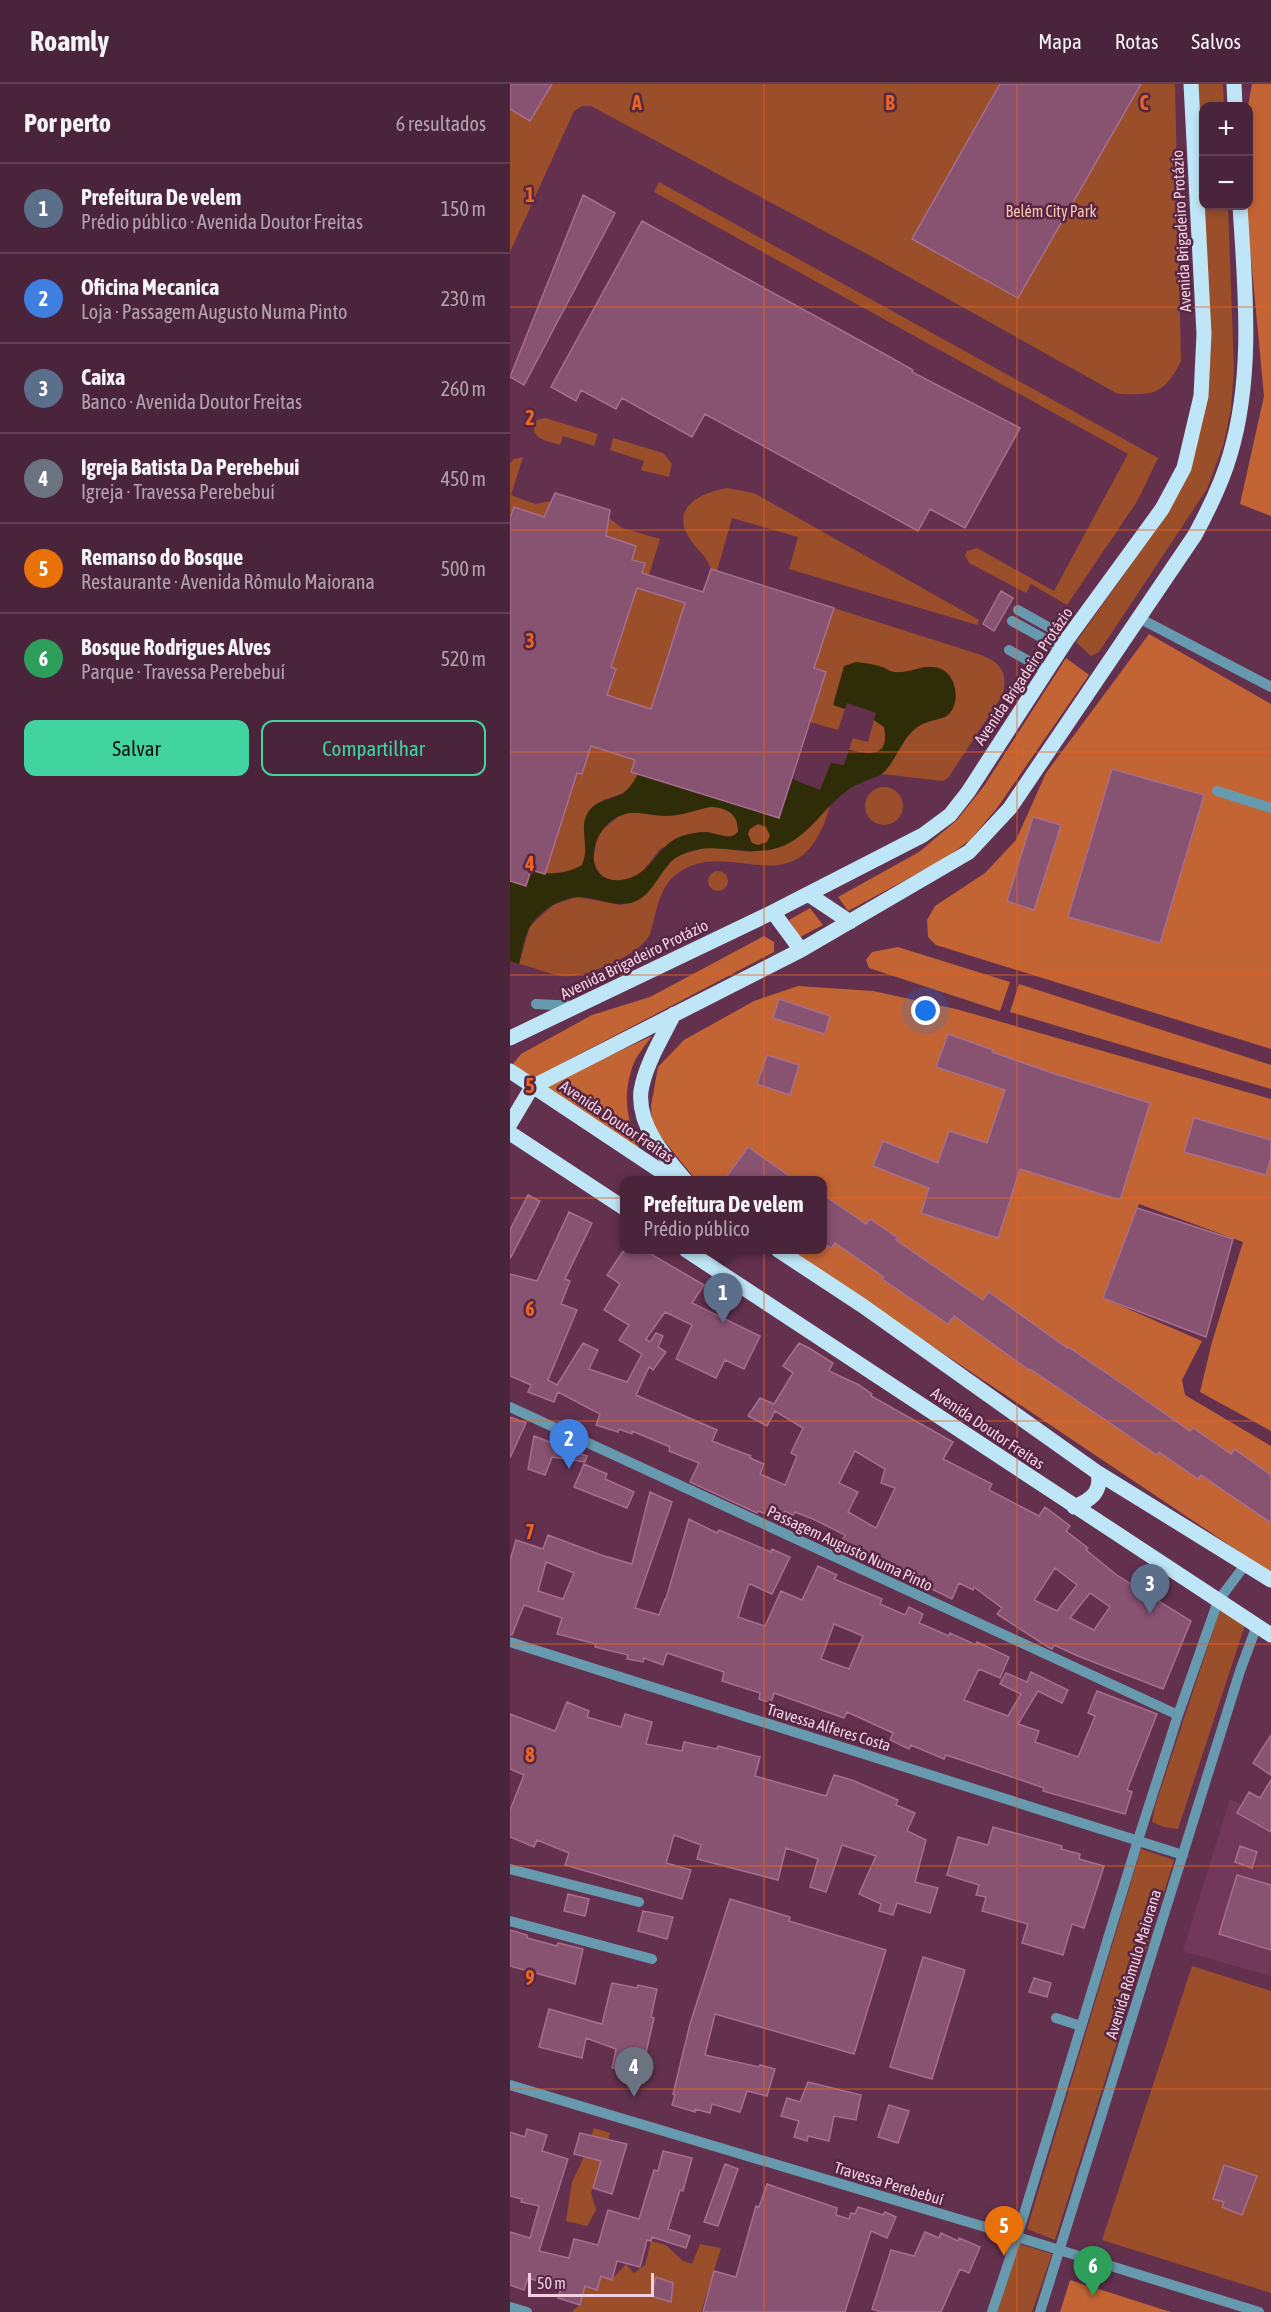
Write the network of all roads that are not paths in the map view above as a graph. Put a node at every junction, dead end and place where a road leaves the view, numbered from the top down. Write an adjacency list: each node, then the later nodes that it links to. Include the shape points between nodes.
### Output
1 (1191, 84): 8 (main road, Avenida Brigadeiro Protázio, via 1204,334 1201,396 1193,436 1184,468 1162,510)
2 (1235, 85): 3 (main road)
3 (1235, 102)
4 (1240, 210): 6 (main road, via 1247,334 1240,407 1230,455 1195,535)
5 (1018, 610): 8 (street)
6 (1139, 618): 11 (street); 16 (main road, via 1010,808 969,852)
7 (1012, 621): 8 (street)
8 (1064, 643): 10 (main road, Avenida Brigadeiro Protázio)
9 (1009, 650): 10 (street)
10 (1045, 670): 14 (main road, Avenida Brigadeiro Protázio, via 950,815 923,835)
11 (1271, 687)
12 (1217, 791): 13 (street)
13 (1271, 808)
14 (808, 894): 15 (main road, Avenida Brigadeiro Protázio); 16 (main road)
15 (773, 912): 17 (main road); 19 (main road, Avenida Brigadeiro Protázio)
16 (850, 922): 17 (main road)
17 (801, 950): 20 (main road)
18 (536, 1004): 19 (street)
19 (580, 1006): 21 (main road, Avenida Brigadeiro Protázio)
20 (674, 1014): 23 (main road); 27 (main road, via 646,1071 641,1092 648,1130)
21 (510, 1038)
22 (510, 1071): 23 (main road, Avenida Doutor Freitas)
23 (532, 1087): 24 (main road); 26 (main road, Avenida Doutor Freitas)
24 (510, 1124)
25 (510, 1133): 28 (main road)
26 (668, 1176)
27 (682, 1176)
28 (620, 1205)
29 (692, 1254): 33 (main road, Avenida Doutor Freitas)
30 (784, 1254): 32 (main road, Avenida Doutor Freitas)
31 (510, 1407): 40 (street, Passagem Augusto Numa Pinto)
32 (1098, 1473): 33 (main road, via 1096,1493); 34 (main road, Avenida Doutor Freitas)
33 (1074, 1507): 36 (main road, Avenida Doutor Freitas)
34 (1245, 1565): 35 (main road, Avenida Doutor Freitas); 36 (street, Avenida Rômulo Maiorana)
35 (1271, 1580)
36 (1218, 1601): 37 (main road, Avenida Doutor Freitas); 40 (street, Avenida Rômulo Maiorana)
37 (1257, 1625): 38 (main road, Avenida Doutor Freitas); 42 (street, Avenida Rômulo Maiorana)
38 (1271, 1635)
39 (510, 1642): 41 (street, Travessa Alferes Costa)
40 (1178, 1715): 41 (street, Avenida Rômulo Maiorana)
41 (1138, 1840): 42 (street, Travessa Alferes Costa); 48 (street, Avenida Rômulo Maiorana)
42 (1183, 1855): 51 (street, Avenida Rômulo Maiorana)
43 (510, 1869): 44 (street)
44 (639, 1902)
45 (510, 1921): 46 (street)
46 (652, 1959)
47 (1056, 2018): 48 (street, Avenida Rômulo Maiorana)
48 (1081, 2026): 50 (street, Avenida Rômulo Maiorana)
49 (510, 2085): 50 (street, Travessa Perebebuí)
50 (1017, 2237): 51 (street, Travessa Perebebuí); 54 (street, Avenida Rômulo Maiorana)
51 (1060, 2251): 55 (street, Avenida Rômulo Maiorana); 56 (street, Travessa Perebebuí)
52 (510, 2307): 53 (street)
53 (527, 2312)
54 (992, 2312)
55 (1040, 2312)
56 (1258, 2312)

